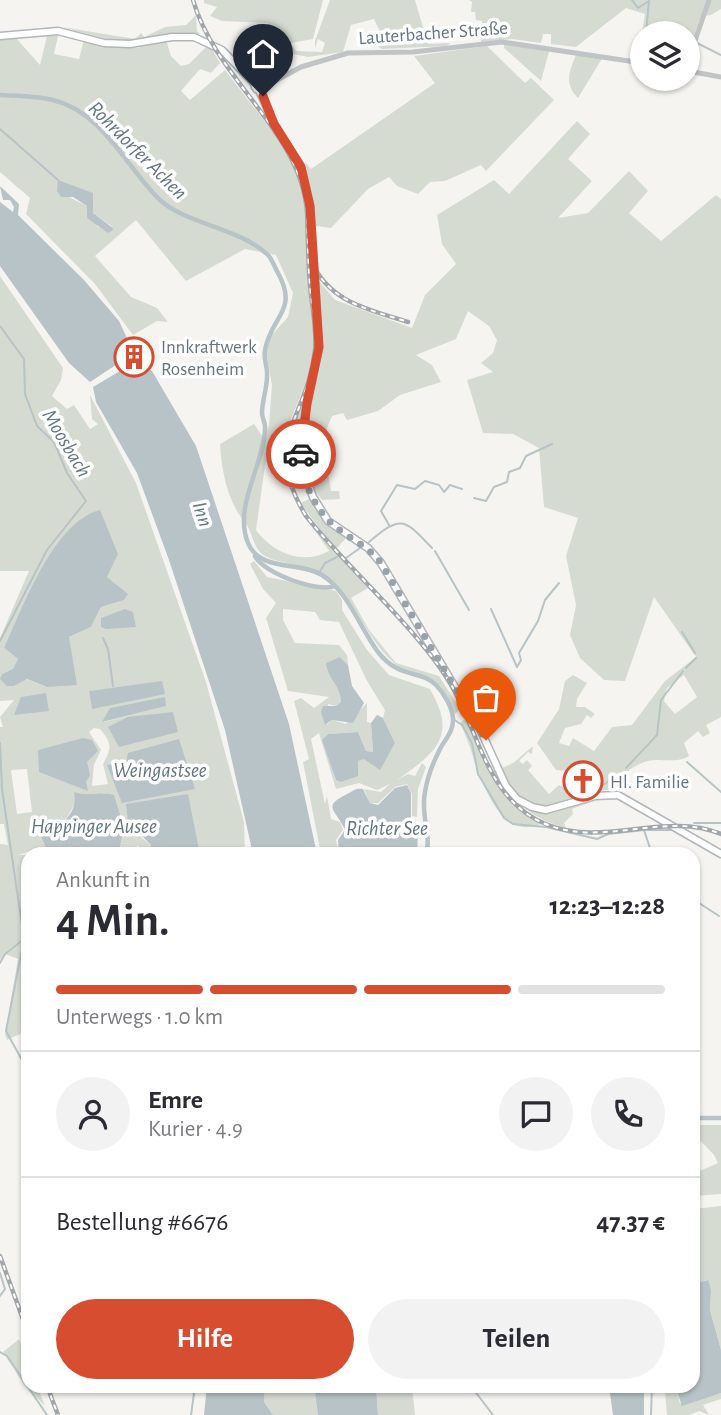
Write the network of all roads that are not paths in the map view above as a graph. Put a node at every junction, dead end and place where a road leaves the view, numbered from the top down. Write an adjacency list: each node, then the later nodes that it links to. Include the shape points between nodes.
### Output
1 (709, 0): 2 (street)
2 (700, 26)
3 (0, 36): 7 (main road, via 58,31 104,43 130,44 189,36 216,46)
4 (630, 60): 7 (street, Lauterbacher Straße, via 502,41 414,52 348,53)
5 (700, 73): 6 (street)
6 (721, 77)
7 (261, 85): 8 (main road, via 274,124 301,167 310,206 319,347 301,462 318,507 328,521 368,548 381,563 481,729 503,780 517,799 546,810 600,794 618,795)
8 (721, 854)

